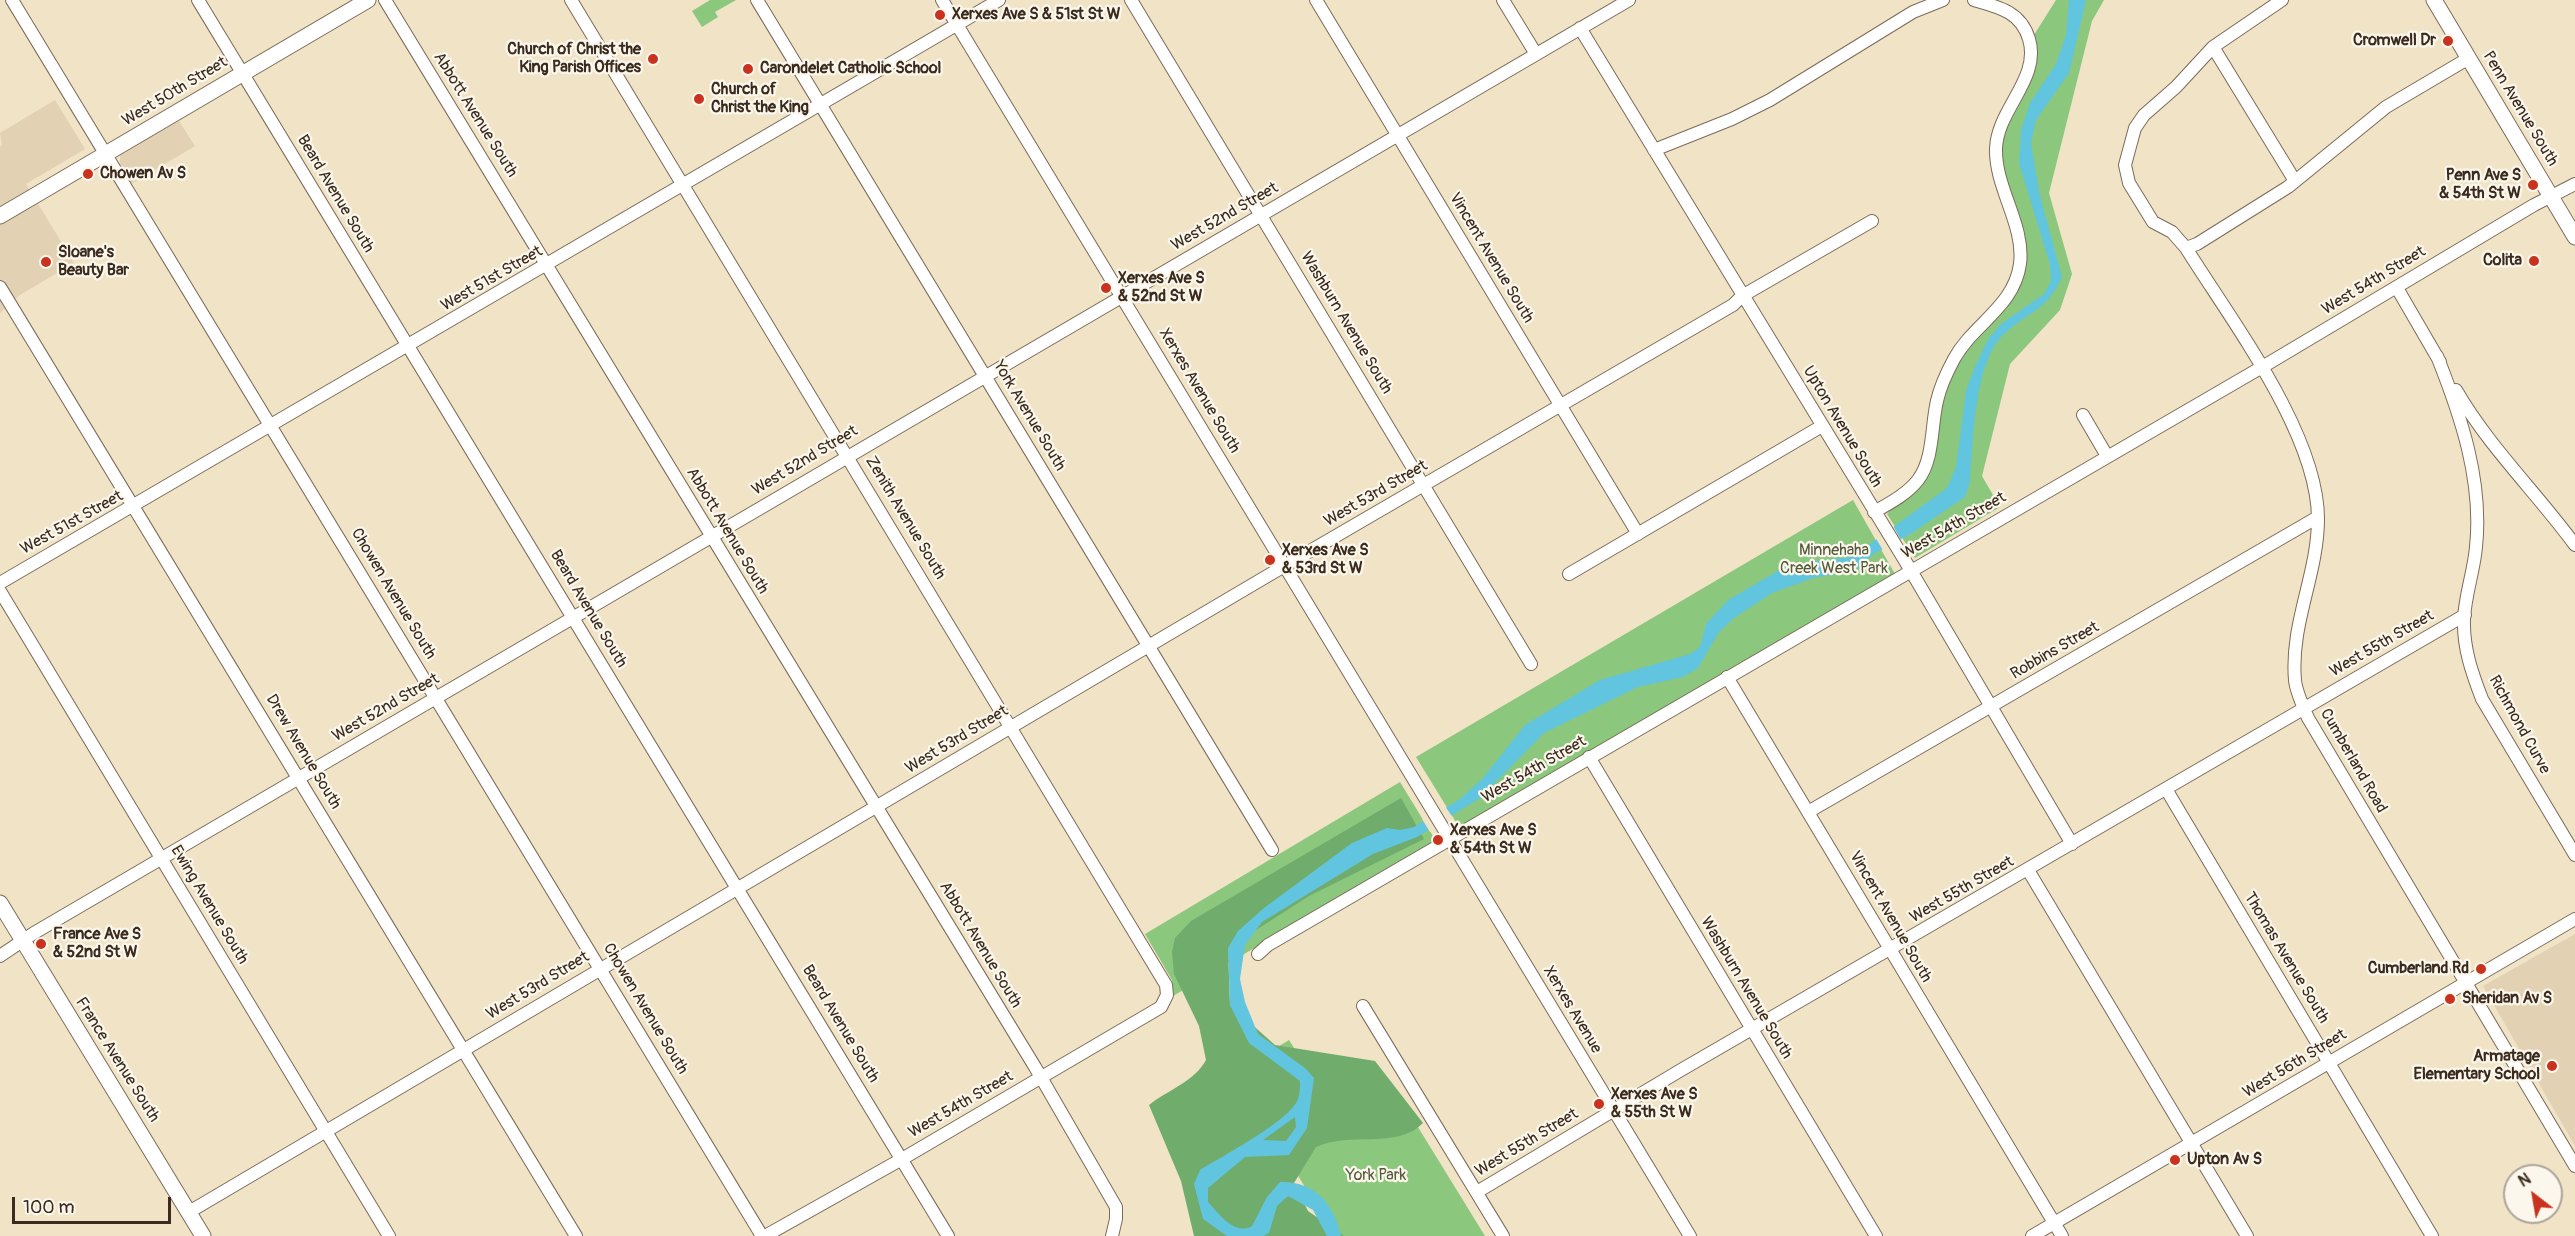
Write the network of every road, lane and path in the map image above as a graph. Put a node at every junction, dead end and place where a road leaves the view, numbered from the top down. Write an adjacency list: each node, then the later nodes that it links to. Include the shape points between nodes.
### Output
1 (12, 0): 26 (street, Chowen Avenue South)
2 (198, 0): 22 (street, Beard Avenue South)
3 (368, 0): 22 (main road, West 50th Street)
4 (385, 0): 36 (street, Abbott Avenue South)
5 (571, 0): 29 (street, Zenith Avenue South)
6 (757, 0): 23 (street, York Avenue South)
7 (942, 0): 17 (street, Xerxes Avenue South)
8 (999, 0): 17 (street, West 51st Street)
9 (1131, 0): 31 (street, Washburn Avenue South)
10 (1317, 0): 24 (street, Vincent Avenue South)
11 (1503, 0): 20 (street)
12 (1629, 0): 18 (street, West 52nd Street)
13 (1943, 0): 25 (street, via 1913,12 1770,100)
14 (1974, 0): 53 (street, via 2006,9 2018,18 2032,47 2028,74 1999,128 1996,148 1997,171 2019,246 2020,263 2008,296 1969,338 1945,378 1937,400 1926,464 1919,479 1908,491)
15 (2282, 0): 19 (street)
16 (2434, 0): 21 (main road, Penn Avenue South)
17 (956, 24): 23 (street, West 51st Street); 40 (street, Xerxes Avenue South)
18 (1580, 28): 20 (street, West 52nd Street); 25 (street, Upton Avenue South)
19 (2213, 47): 27 (street); 35 (street, Cumberland Road, via 2144,115 2135,128 2125,165 2129,183 2153,222 2180,239)
20 (1536, 54): 24 (street, West 52nd Street)
21 (2469, 58): 27 (street, via 2386,107); 30 (main road, Penn Avenue South)
22 (243, 73): 26 (main road, West 50th Street); 41 (street, Beard Avenue South)
23 (819, 104): 29 (street, West 51st Street); 44 (street, York Avenue South)
24 (1398, 135): 31 (street, West 52nd Street); 45 (street, Vincent Avenue South)
25 (1654, 150): 39 (street, Upton Avenue South)
26 (106, 154): 32 (main road, West 50th Street); 47 (street, Chowen Avenue South)
27 (2295, 181): 35 (street)
28 (2575, 184): 30 (street, West 54th Street)
29 (682, 185): 36 (street, West 51st Street); 49 (street, Zenith Avenue South)
30 (2550, 196): 34 (main road, Penn Avenue South); 38 (street, West 54th Street)
31 (1261, 214): 40 (street, West 52nd Street); 51 (street, Washburn Avenue South)
32 (0, 216)
33 (1872, 221): 39 (street, West 53rd Street)
34 (2575, 237)
35 (2186, 248): 43 (street, Cumberland Road)
36 (548, 265): 41 (street, West 51st Street); 56 (street, Abbott Avenue South)
37 (0, 287): 52 (street, Drew Avenue South)
38 (2397, 288): 42 (street); 43 (street, West 54th Street)
39 (1742, 296): 45 (street, West 53rd Street, via 1733,305); 48 (street, Upton Avenue South)
40 (1122, 297): 44 (street, West 52nd Street); 58 (street, Xerxes Avenue South)
41 (408, 347): 47 (street, West 51st Street); 64 (street, Beard Avenue South)
42 (2436, 356): 57 (street, via 2484,435); 63 (street, Richmond Curve, via 2464,430 2476,508 2476,547)
43 (2260, 368): 50 (street, West 54th Street); 54 (street, Cumberland Road, via 2308,459)
44 (984, 375): 49 (street, West 52nd Street); 65 (street, York Avenue South)
45 (1561, 406): 51 (street, West 53rd Street); 55 (street, Vincent Avenue South)
46 (2083, 415): 50 (street)
47 (272, 426): 52 (street, West 51st Street); 68 (street, Chowen Avenue South)
48 (1822, 426): 53 (street, Upton Avenue South); 55 (street)
49 (848, 455): 56 (street, West 52nd Street); 71 (street, Zenith Avenue South)
50 (2107, 456): 59 (street, West 54th Street)
51 (1424, 485): 58 (street, West 53rd Street); 66 (street, Washburn Avenue South)
52 (134, 507): 61 (street, West 51st Street); 73 (street, Drew Avenue South)
53 (1874, 512): 59 (street, Upton Avenue South)
54 (2318, 517): 69 (street, Robbins Street); 70 (street, Cumberland Road, via 2315,563 2296,634 2295,681)
55 (1638, 534): 60 (street)
56 (710, 536): 64 (street, West 52nd Street); 76 (street, Abbott Avenue South)
57 (2575, 545)
58 (1286, 565): 65 (street, West 53rd Street); 75 (street, Xerxes Avenue South)
59 (1910, 571): 67 (street, West 54th Street); 69 (street, Upton Avenue South)
60 (1569, 574)
61 (0, 583)
62 (0, 591): 82 (street, Ewing Avenue South)
63 (2465, 615): 70 (street, West 55th Street); 81 (street, Richmond Curve, via 2466,646 2482,699)
64 (572, 616): 68 (street, West 52nd Street); 84 (street, Beard Avenue South)
65 (1150, 646): 71 (street, West 53rd Street); 80 (street, York Avenue South)
66 (1532, 664)
67 (1727, 677): 72 (street, West 54th Street); 77 (street, Vincent Avenue South)
68 (437, 698): 73 (street, West 52nd Street); 91 (street, Chowen Avenue South)
69 (1990, 707): 77 (street, Robbins Street); 79 (street, Upton Avenue South)
70 (2304, 709): 74 (street, West 55th Street); 92 (street, Cumberland Road)
71 (1012, 726): 76 (street, West 53rd Street); 93 (street, Zenith Avenue South, via 1167,985)
72 (1589, 757): 78 (street, West 54th Street); 95 (street, Washburn Avenue South)
73 (299, 778): 82 (street, West 52nd Street); 96 (street, Drew Avenue South)
74 (2166, 789): 79 (street, West 55th Street); 97 (street, Thomas Avenue South)
75 (1426, 801): 78 (street, Xerxes Avenue)
76 (876, 807): 84 (street, West 53rd Street); 98 (street, Abbott Avenue South)
77 (1808, 812): 88 (street, Vincent Avenue South)
78 (1449, 839): 89 (street, West 54th Street); 99 (street, Xerxes Avenue)
79 (2072, 844): 83 (street, West 55th Street)
80 (1272, 850)
81 (2575, 855)
82 (162, 858): 87 (street, West 52nd Street); 100 (street, Ewing Avenue South)
83 (2028, 870): 88 (street, West 55th Street); 101 (street)
84 (739, 888): 91 (street, West 53rd Street); 102 (street, Beard Avenue South)
85 (0, 903): 87 (main road, France Avenue South)
86 (2575, 919): 92 (street, West 56th Street)
87 (23, 941): 90 (street, West 52nd Street); 105 (main road, France Avenue South)
88 (1890, 951): 95 (street, West 55th Street); 106 (street, Vincent Avenue South)
89 (1258, 954)
90 (0, 956)
91 (601, 969): 96 (street, West 53rd Street); 110 (street, Chowen Avenue South)
92 (2466, 982): 97 (street, West 56th Street); 103 (street, Cumberland Road)
93 (1167, 995): 98 (street, West 54th Street, via 1161,1007)
94 (1363, 1006): 104 (street)
95 (1751, 1030): 99 (street, West 55th Street); 115 (street, Washburn Avenue South)
96 (464, 1049): 100 (street, West 53rd Street); 109 (street, Drew Avenue South)
97 (2329, 1063): 101 (street, West 56th Street); 119 (street, Thomas Avenue South)
98 (1041, 1078): 102 (street, West 54th Street); 112 (street, Abbott Avenue South, via 1116,1206)
99 (1615, 1111): 104 (street, West 55th Street); 114 (street, Xerxes Avenue)
100 (325, 1131): 105 (street, West 53rd Street); 108 (street, Ewing Avenue South)
101 (2193, 1143): 106 (street, West 56th Street); 118 (street)
102 (902, 1159): 110 (street, West 54th Street); 111 (street, Beard Avenue South)
103 (2575, 1166)
104 (1477, 1192): 113 (street)
105 (189, 1212): 107 (main road, France Avenue South)
106 (2054, 1223): 116 (street, West 56th Street); 117 (street, Vincent Avenue South)
107 (203, 1236)
108 (389, 1236)
109 (576, 1236)
110 (763, 1236)
111 (948, 1236)
112 (1112, 1236)
113 (1503, 1236)
114 (1690, 1236)
115 (1876, 1236)
116 (2032, 1236)
117 (2062, 1236)
118 (2247, 1236)
119 (2432, 1236)

